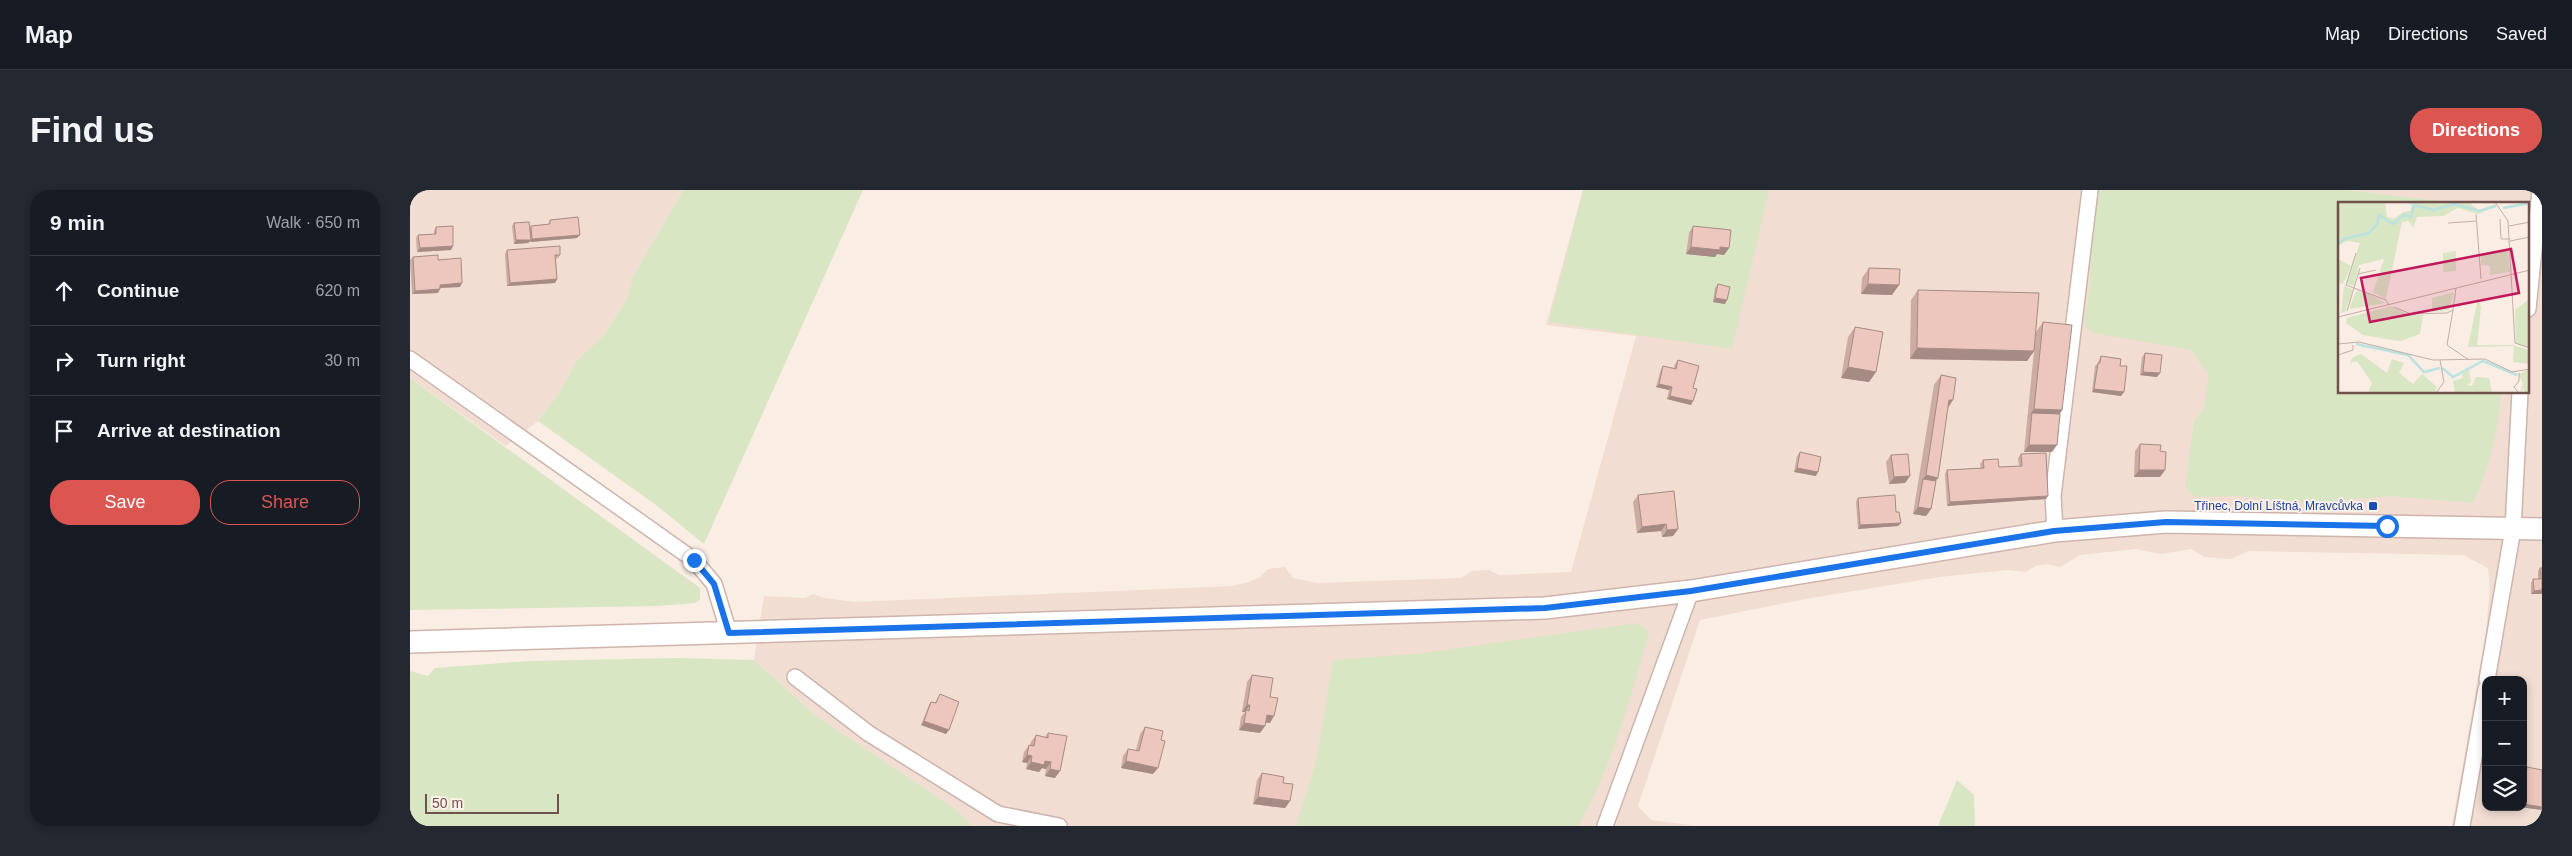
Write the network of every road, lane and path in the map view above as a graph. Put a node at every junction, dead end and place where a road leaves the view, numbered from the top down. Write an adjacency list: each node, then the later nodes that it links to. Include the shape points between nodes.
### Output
1 (2090, 190): 8 (street, via 2053,496)
2 (2540, 190): 3 (street)
3 (2530, 289)
4 (410, 359): 10 (street, via 694,560 714,584)
5 (2520, 394): 6 (street)
6 (2513, 529): 7 (street); 8 (street, via 2166,522); 12 (street)
7 (2542, 529)
8 (2054, 531): 9 (street)
9 (1691, 591): 10 (street, via 1545,608); 16 (street)
10 (729, 633): 11 (street)
11 (410, 642)
12 (2488, 676)
13 (795, 677): 15 (street, via 868,733 998,814)
14 (2482, 712): 17 (street)
15 (1059, 826)
16 (1605, 826)
17 (2462, 826)

